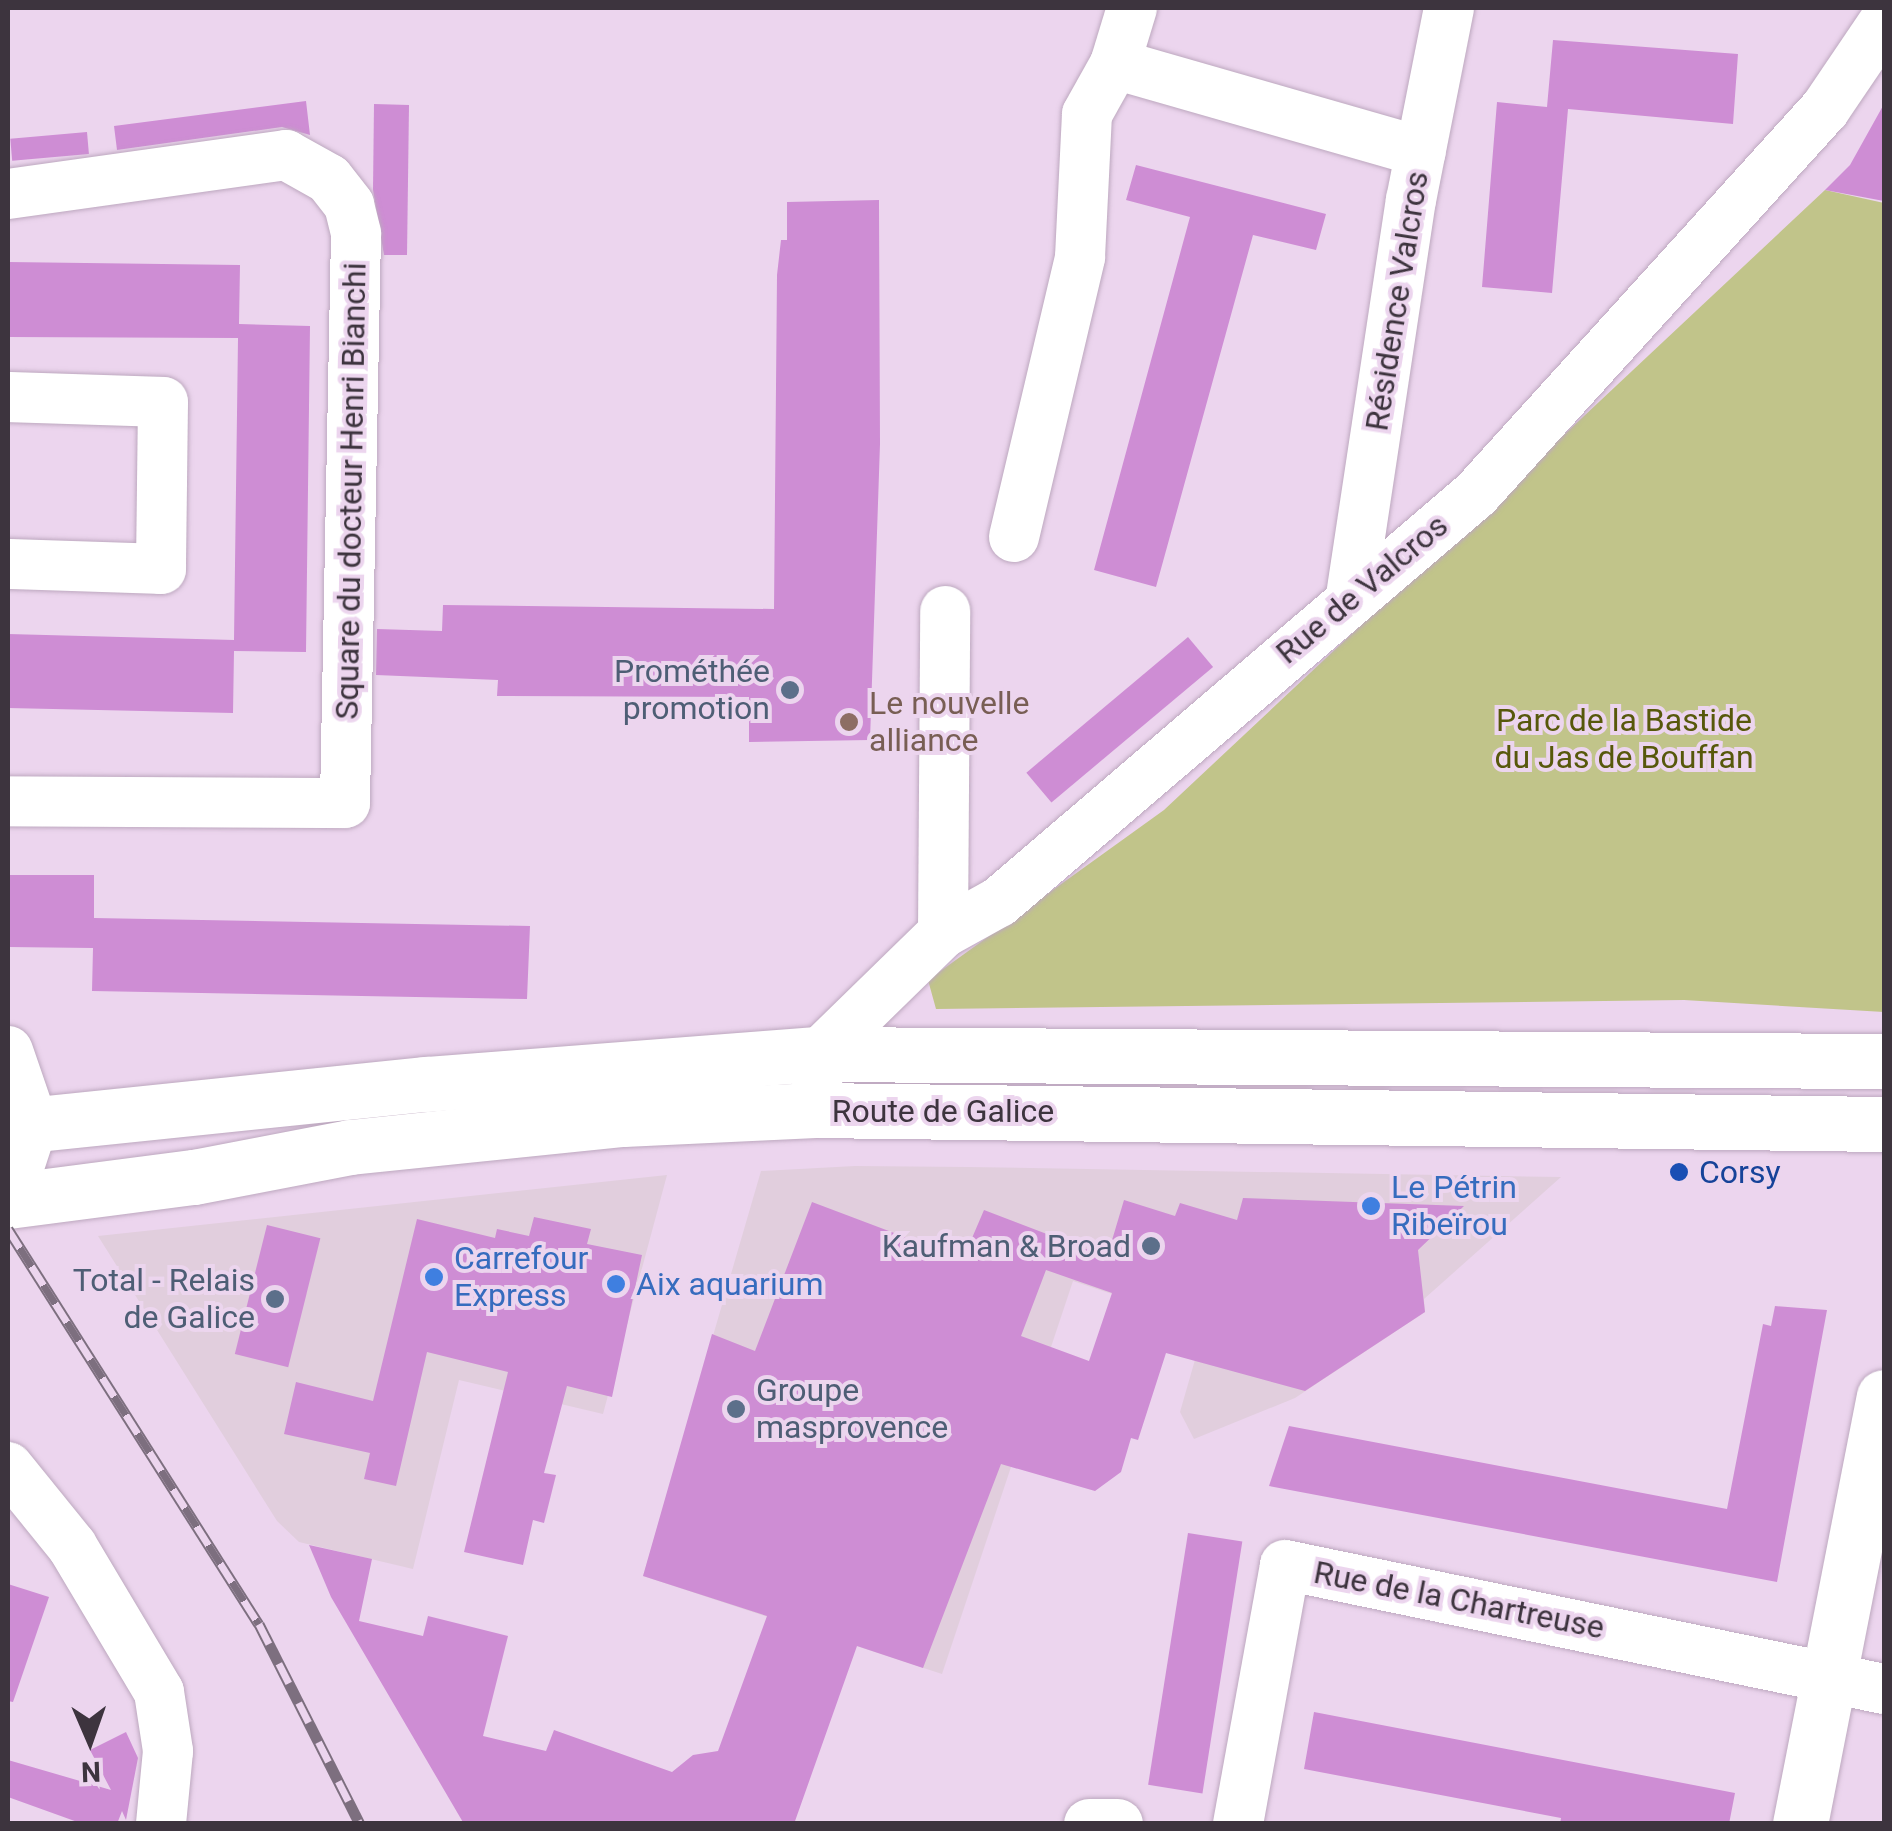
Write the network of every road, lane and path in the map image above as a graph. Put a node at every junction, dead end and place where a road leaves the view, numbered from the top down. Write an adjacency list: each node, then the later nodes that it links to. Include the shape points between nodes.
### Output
1 (1132, 8): 4 (street)
2 (1449, 8): 5 (street, Résidence Valcros)
3 (1874, 26): 10 (street, Rue de Valcros, via 1824,110 1476,494)
4 (1115, 64): 5 (street); 8 (street, via 1086,114 1080,257)
5 (1421, 152): 10 (street, Résidence Valcros)
6 (8, 194): 12 (street, Square du docteur Henri Bianchi, via 286,155 328,179 350,205 356,234 344,804)
7 (8, 398): 9 (street, via 163,402 161,568)
8 (1014, 537)
9 (8, 564)
10 (1351, 596): 13 (street, Rue de Valcros, via 999,902)
11 (945, 611): 13 (street)
12 (8, 801)
13 (943, 933): 15 (street, Rue de Valcros)
14 (8, 1052): 19 (street)
15 (818, 1054): 16 (main road, Route de Galice); 17 (street); 19 (main road, Route de Galice)
16 (1884, 1061)
17 (815, 1110): 18 (main road, Route de Galice); 21 (main road, Route de Galice, via 623,1119 350,1146 194,1177)
18 (1884, 1124)
19 (20, 1126): 20 (street, via 17,1173)
20 (8, 1176)
21 (8, 1201)
22 (1884, 1398): 24 (main road)
23 (8, 1466): 26 (street, via 72,1546 160,1692 168,1750)
24 (1832, 1676): 25 (street); 29 (street, Rue de la Chartreuse, via 1286,1565); 30 (main road)
25 (1884, 1689)
26 (161, 1824)
27 (1089, 1824): 28 (street)
28 (1118, 1824)
29 (1238, 1824)
30 (1800, 1824)

